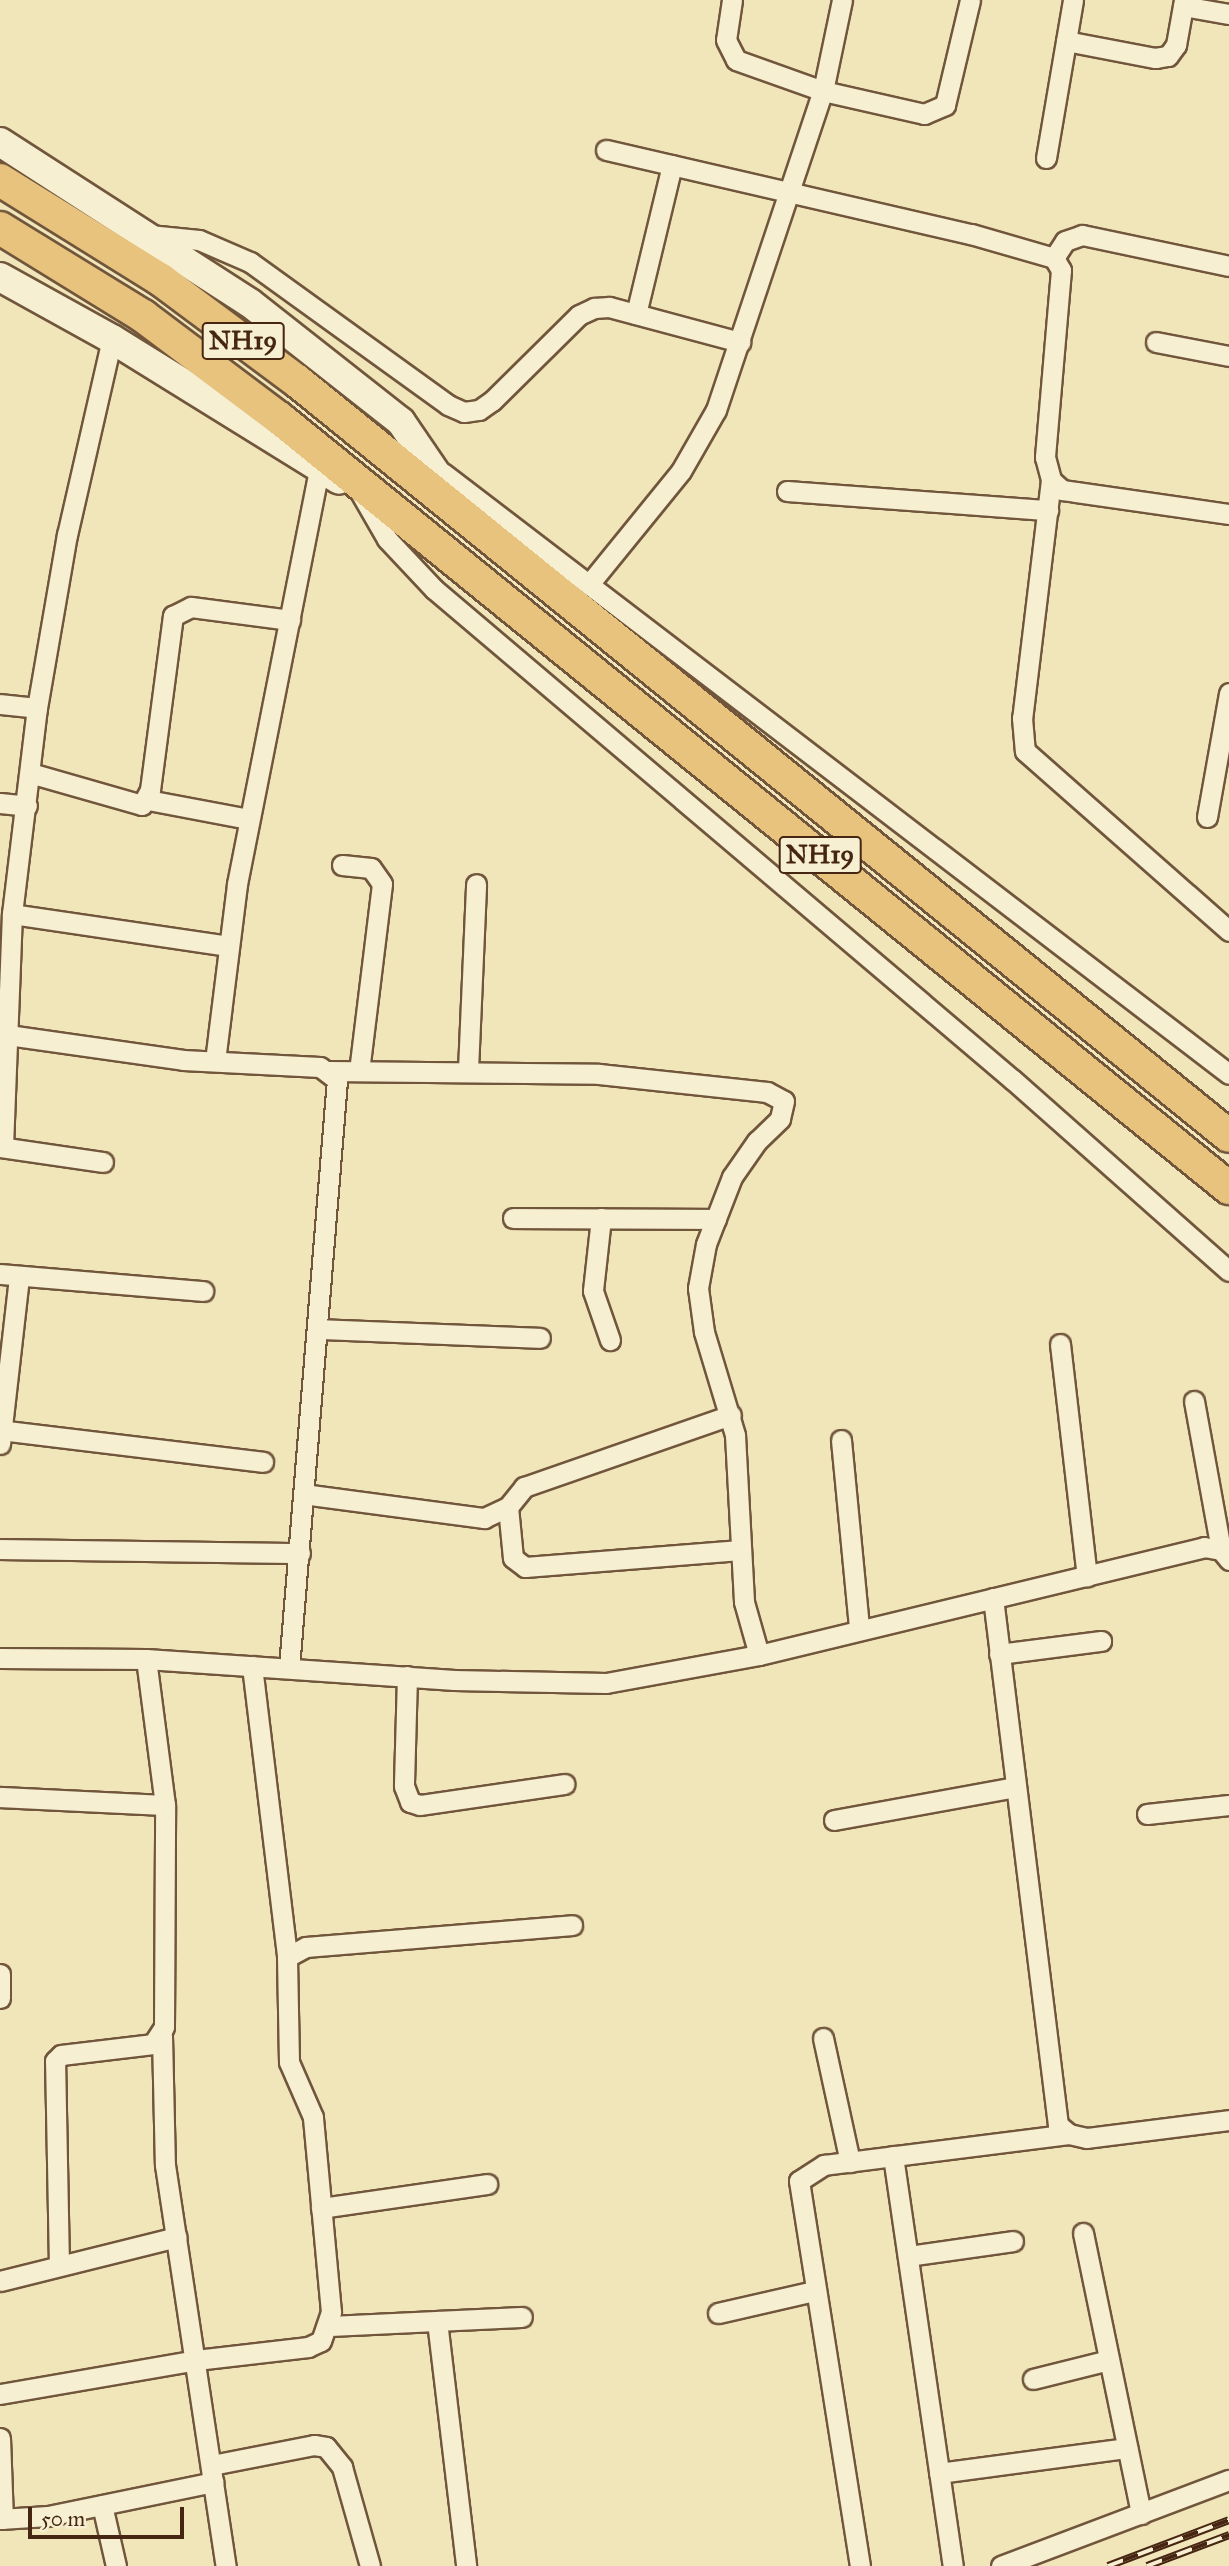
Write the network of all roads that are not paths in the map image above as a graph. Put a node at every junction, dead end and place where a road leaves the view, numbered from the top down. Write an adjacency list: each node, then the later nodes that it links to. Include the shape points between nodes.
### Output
1 (732, 0): 8 (street, via 726,40 736,60)
2 (842, 0): 8 (street)
3 (970, 0): 8 (street, via 950,91 945,105 936,112 924,114)
4 (1073, 0): 7 (street)
5 (1183, 3): 6 (street); 7 (street, via 1176,46 1168,56)
6 (1229, 14)
7 (1066, 41): 11 (street)
8 (823, 91): 14 (street)
9 (0, 142): 16 (main road)
10 (606, 150): 12 (street)
11 (1046, 158)
12 (672, 165): 14 (street); 20 (street)
13 (0, 180): 33 (highway, NH19, via 161,281 297,381)
14 (790, 190): 17 (street); 22 (street)
15 (0, 228): 32 (highway, NH19, via 154,324)
16 (148, 235): 20 (street, via 199,240 250,262 464,412 479,411 492,401 579,315 609,307); 25 (main road, via 250,303 401,422)
17 (1054, 258): 18 (street, via 1065,242 1082,235); 27 (street, via 1061,270 1045,457)
18 (1229, 266)
19 (0, 277): 21 (main road)
20 (636, 314): 22 (street)
21 (112, 339): 26 (main road); 38 (street, via 67,535)
22 (740, 342): 34 (street, via 716,410 693,454)
23 (1156, 342): 24 (street)
24 (1228, 352)
25 (433, 466): 33 (main road); 34 (street)
26 (319, 468): 29 (main road); 35 (street)
27 (1052, 480): 30 (street); 31 (street, via 1062,490)
28 (787, 491): 30 (street)
29 (360, 492): 32 (main road); 63 (street, via 387,539 434,590 1013,1080)
30 (1048, 510): 48 (street, via 1022,718 1025,751)
31 (1229, 514)
32 (411, 522): 59 (highway, NH19)
33 (469, 523): 56 (highway, NH19)
34 (590, 583): 55 (street)
35 (290, 620): 40 (street, via 191,607 173,616); 44 (street)
36 (1229, 693): 43 (street)
37 (0, 704): 38 (street)
38 (37, 708): 39 (street)
39 (30, 774): 40 (street, via 133,806); 42 (street)
40 (148, 800): 44 (street)
41 (0, 803): 42 (street)
42 (27, 806): 47 (street)
43 (1207, 817)
44 (249, 819): 49 (street)
45 (342, 865): 54 (street, via 371,868 382,884)
46 (476, 884): 52 (street)
47 (12, 915): 49 (street); 50 (street)
48 (1229, 931)
49 (228, 946): 51 (street)
50 (8, 1035): 51 (street); 57 (street)
51 (215, 1061): 53 (street)
52 (468, 1070): 54 (street); 62 (street, via 599,1074 777,1094 786,1109 743,1159)
53 (329, 1071): 54 (street); 66 (street, via 338,1088)
54 (359, 1071)
55 (1229, 1074)
56 (1229, 1136)
57 (1, 1147): 58 (street)
58 (103, 1162)
59 (1229, 1188)
60 (513, 1218): 61 (street)
61 (601, 1218): 62 (street); 68 (street, via 593,1291)
62 (716, 1219): 71 (street, via 700,1268 700,1311)
63 (1229, 1271)
64 (9, 1275): 65 (street); 72 (street)
65 (203, 1291)
66 (319, 1329): 67 (street); 75 (street)
67 (540, 1338)
68 (610, 1340)
69 (1060, 1344): 81 (street)
70 (1194, 1401): 80 (street)
71 (731, 1415): 76 (street, via 524,1487); 78 (street)
72 (1, 1435): 74 (street)
73 (841, 1440): 83 (street)
74 (263, 1462)
75 (303, 1494): 76 (street, via 484,1518); 79 (street)
76 (508, 1507): 78 (street, via 513,1558 525,1567)
77 (0, 1549): 79 (street)
78 (740, 1550): 86 (street, via 747,1619)
79 (300, 1553): 90 (street)
80 (1225, 1555): 81 (street, via 1194,1549)
81 (1087, 1576): 82 (street)
82 (993, 1598): 83 (street); 85 (street)
83 (859, 1628): 86 (street)
84 (1101, 1641): 85 (street)
85 (999, 1654): 93 (street)
86 (758, 1655): 91 (street, via 606,1683)
87 (0, 1658): 88 (street)
88 (146, 1659): 89 (street); 95 (street)
89 (252, 1666): 90 (street); 100 (street)
90 (289, 1668): 91 (street)
91 (407, 1676): 92 (street, via 404,1786 410,1802 420,1805)
92 (564, 1784)
93 (1016, 1787): 98 (street); 106 (street, via 1054,2111 1058,2125)
94 (0, 1797): 95 (street)
95 (165, 1805): 103 (street, via 167,2003)
96 (1229, 1805): 97 (street)
97 (1147, 1814)
98 (834, 1820)
99 (572, 1925): 100 (street, via 306,1947)
100 (287, 1957): 110 (street, via 289,2062 313,2117)
101 (0, 1973): 102 (street)
102 (0, 1997)
103 (162, 2036): 112 (street, via 162,2135); 115 (street, via 140,2047 61,2055 55,2061)
104 (823, 2038): 108 (street)
105 (1229, 2120): 106 (street, via 1087,2138)
106 (1069, 2134): 107 (street)
107 (893, 2157): 108 (street); 114 (street)
108 (850, 2162): 117 (street, via 824,2165 799,2181)
109 (487, 2184): 110 (street)
110 (321, 2208): 121 (street)
111 (1083, 2233): 123 (street)
112 (177, 2237): 115 (street); 122 (street)
113 (1013, 2241): 114 (street)
114 (908, 2256): 128 (street)
115 (59, 2266): 116 (street)
116 (0, 2281)
117 (814, 2291): 118 (street); 138 (street)
118 (718, 2313)
119 (522, 2317): 120 (street)
120 (437, 2321): 121 (street); 137 (street)
121 (329, 2326): 122 (street, via 321,2341 308,2347)
122 (196, 2360): 125 (street); 129 (street)
123 (1109, 2360): 124 (street); 127 (street)
124 (1032, 2379)
125 (0, 2394)
126 (0, 2438): 133 (street)
127 (1127, 2448): 128 (street); 132 (street)
128 (939, 2473): 139 (street)
129 (213, 2474): 131 (street); 135 (street); 136 (street, via 314,2445 326,2447 342,2467)
130 (1229, 2480): 132 (street)
131 (103, 2505): 133 (street); 134 (street)
132 (1141, 2514): 140 (street)
133 (2, 2519)
134 (116, 2566)
135 (226, 2566)
136 (370, 2566)
137 (466, 2566)
138 (860, 2566)
139 (953, 2566)
140 (1002, 2566)

